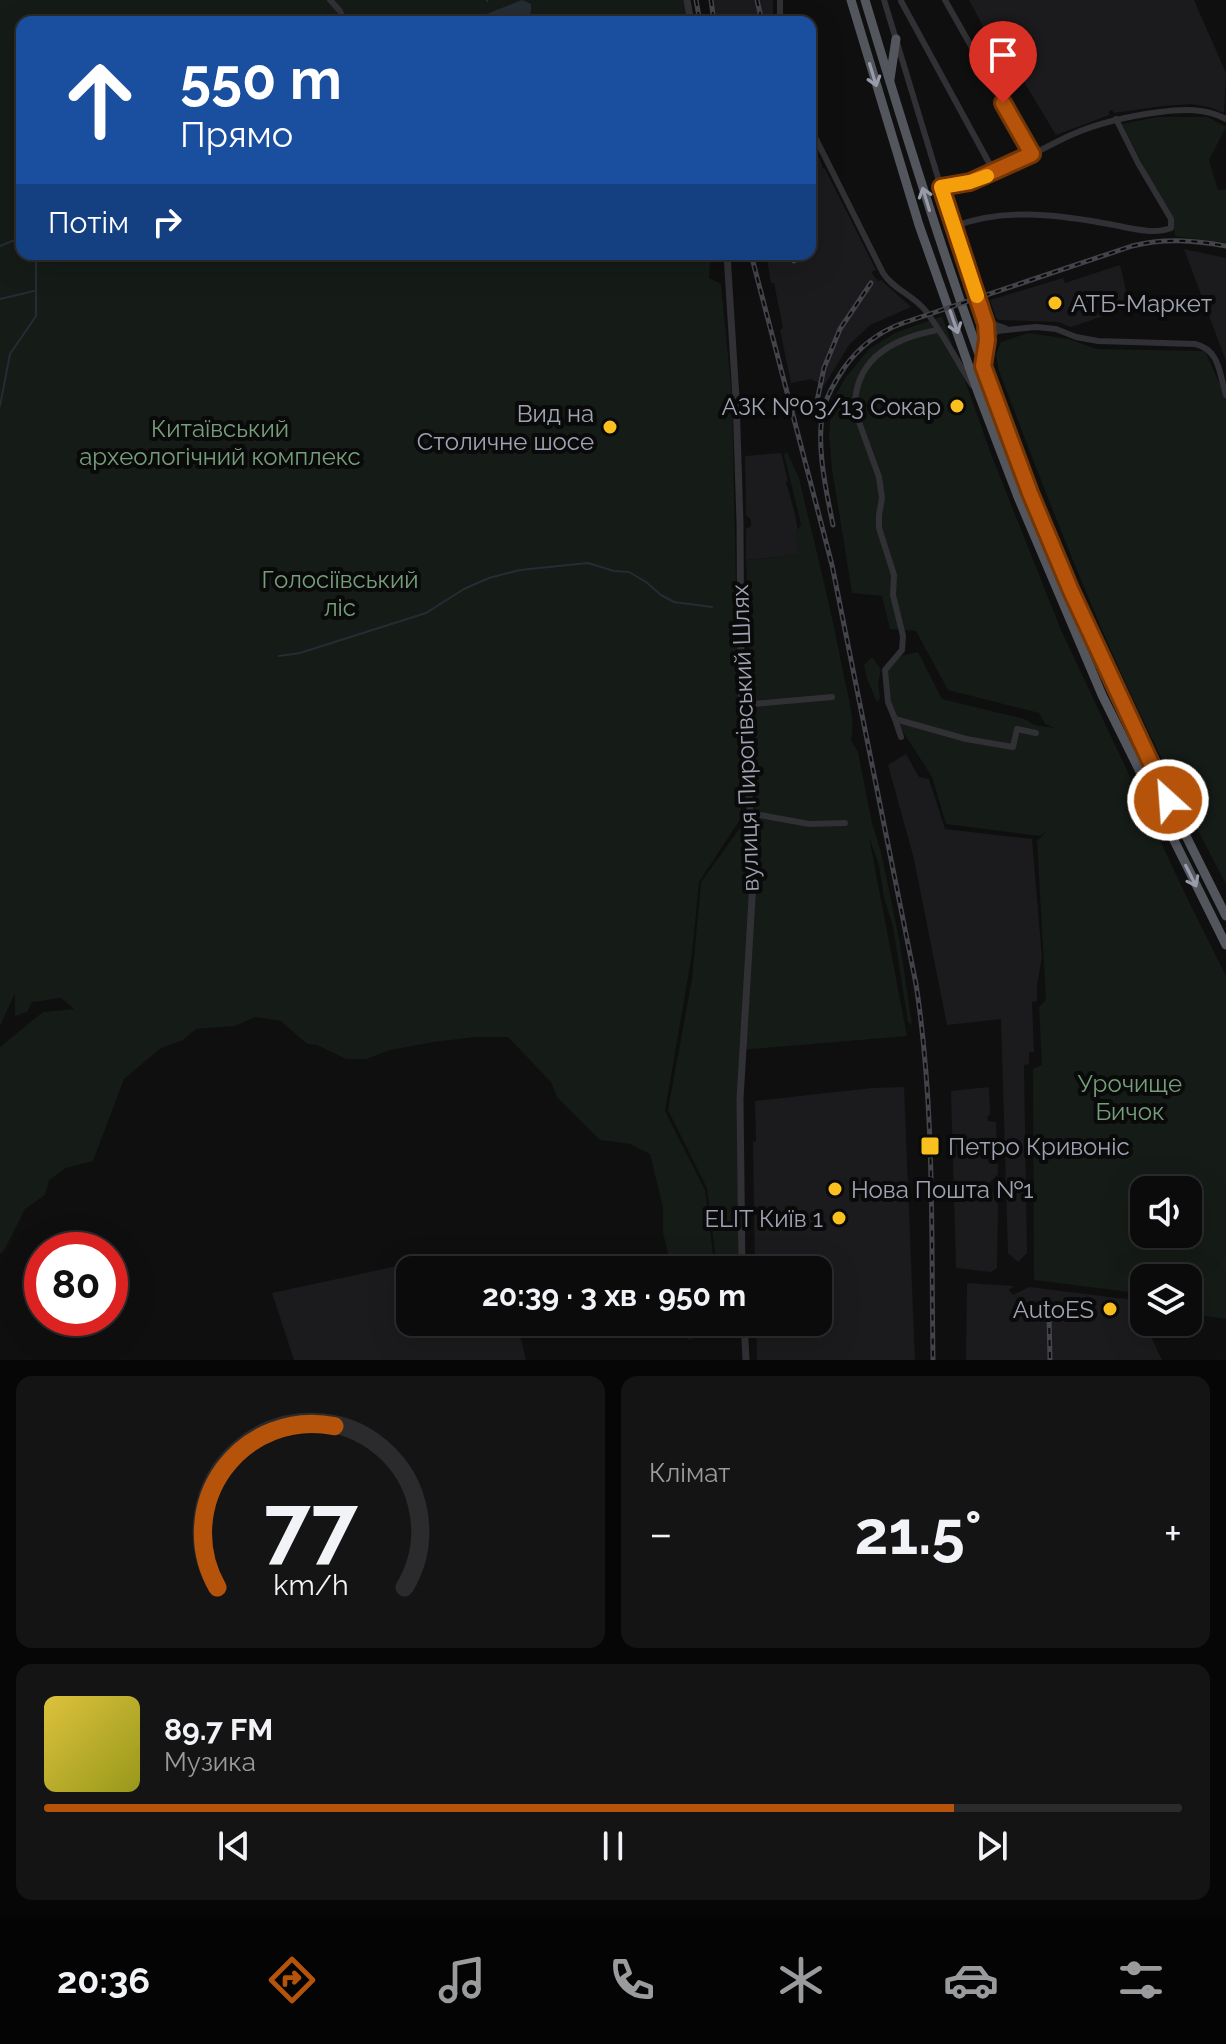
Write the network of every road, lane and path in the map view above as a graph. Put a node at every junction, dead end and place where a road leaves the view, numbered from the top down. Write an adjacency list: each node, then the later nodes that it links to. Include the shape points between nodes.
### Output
1 (330, 0): 7 (street)
2 (851, 0): 23 (highway, one-way to 23, via 919,225)
3 (865, 0): 9 (highway)
4 (884, 0): 8 (street)
5 (945, 0): 13 (street)
6 (901, 1): 14 (street)
7 (342, 16)
8 (896, 39): 9 (highway); 15 (street)
9 (889, 82): 22 (highway, one-way to 9)
10 (1116, 119): 11 (street, via 1189,110); 13 (street); 16 (street, via 1171,219 1171,228 1150,231 1015,214)
11 (1226, 119)
12 (816, 139): 20 (street, via 883,273 918,303)
13 (1032, 154): 14 (street)
14 (994, 172): 15 (street)
15 (941, 187): 16 (street)
16 (953, 227): 18 (street)
17 (727, 260): 26 (street, вулиця Пирогівський Шлях, via 737,414)
18 (984, 317): 19 (street); 21 (street)
19 (1009, 329): 21 (street); 24 (street, via 1056,329 1098,341 1206,346 1216,359)
20 (938, 330): 23 (street); 27 (street, via 876,355 862,373 854,400 879,477 879,528 894,575 903,636 902,650 885,670)
21 (987, 340): 22 (street)
22 (983, 366): 32 (highway, via 1071,591)
23 (979, 395): 33 (highway, one-way to 33, via 1085,658)
24 (1226, 395)
25 (832, 697): 26 (street)
26 (743, 705): 30 (street, вулиця Пирогівський Шлях)
27 (895, 719): 28 (street, via 1013,747 1017,729); 29 (street)
28 (1036, 733)
29 (901, 737)
30 (749, 813): 31 (street, via 809,824); 34 (street, вулиця Пирогівський Шлях, via 754,865 740,1099)
31 (845, 823)
32 (1226, 916)
33 (1226, 945)
34 (742, 1256)
35 (745, 1336): 36 (street)
36 (746, 1360)

